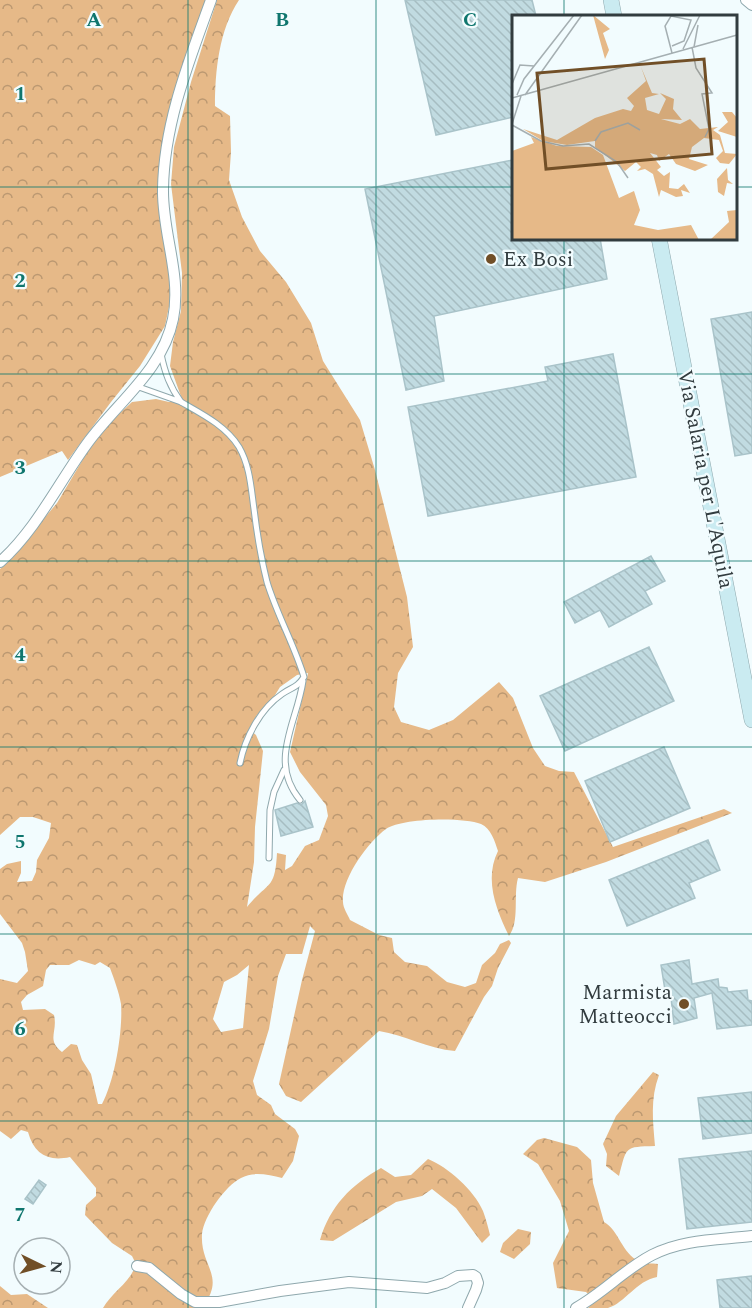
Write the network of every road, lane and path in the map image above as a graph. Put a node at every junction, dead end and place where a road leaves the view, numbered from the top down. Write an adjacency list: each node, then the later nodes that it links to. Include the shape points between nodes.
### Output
1 (210, 0): 7 (street, via 174,108 165,151 162,190 176,276 176,301)
2 (610, 0): 5 (main road)
3 (746, 0): 4 (street)
4 (752, 5)
5 (614, 15)
6 (659, 240): 12 (main road, Via Salaria per L'Aquila)
7 (160, 353): 8 (street); 9 (lane, via 171,389)
8 (136, 386): 9 (lane); 10 (street, via 89,441 43,512)
9 (181, 402): 11 (lane, via 224,429 245,459 267,582)
10 (0, 562)
11 (304, 677): 13 (lane, via 298,686 280,695 255,723 243,746); 14 (lane)
12 (752, 720)
13 (240, 763)
14 (284, 770): 15 (lane); 16 (lane, via 270,810)
15 (300, 800)
16 (269, 858)
17 (752, 1236): 20 (street, via 680,1244 651,1256)
18 (137, 1266): 19 (street, via 149,1268 195,1302 219,1302 349,1282 427,1288 472,1275 478,1283)
19 (468, 1308)
20 (576, 1308)

